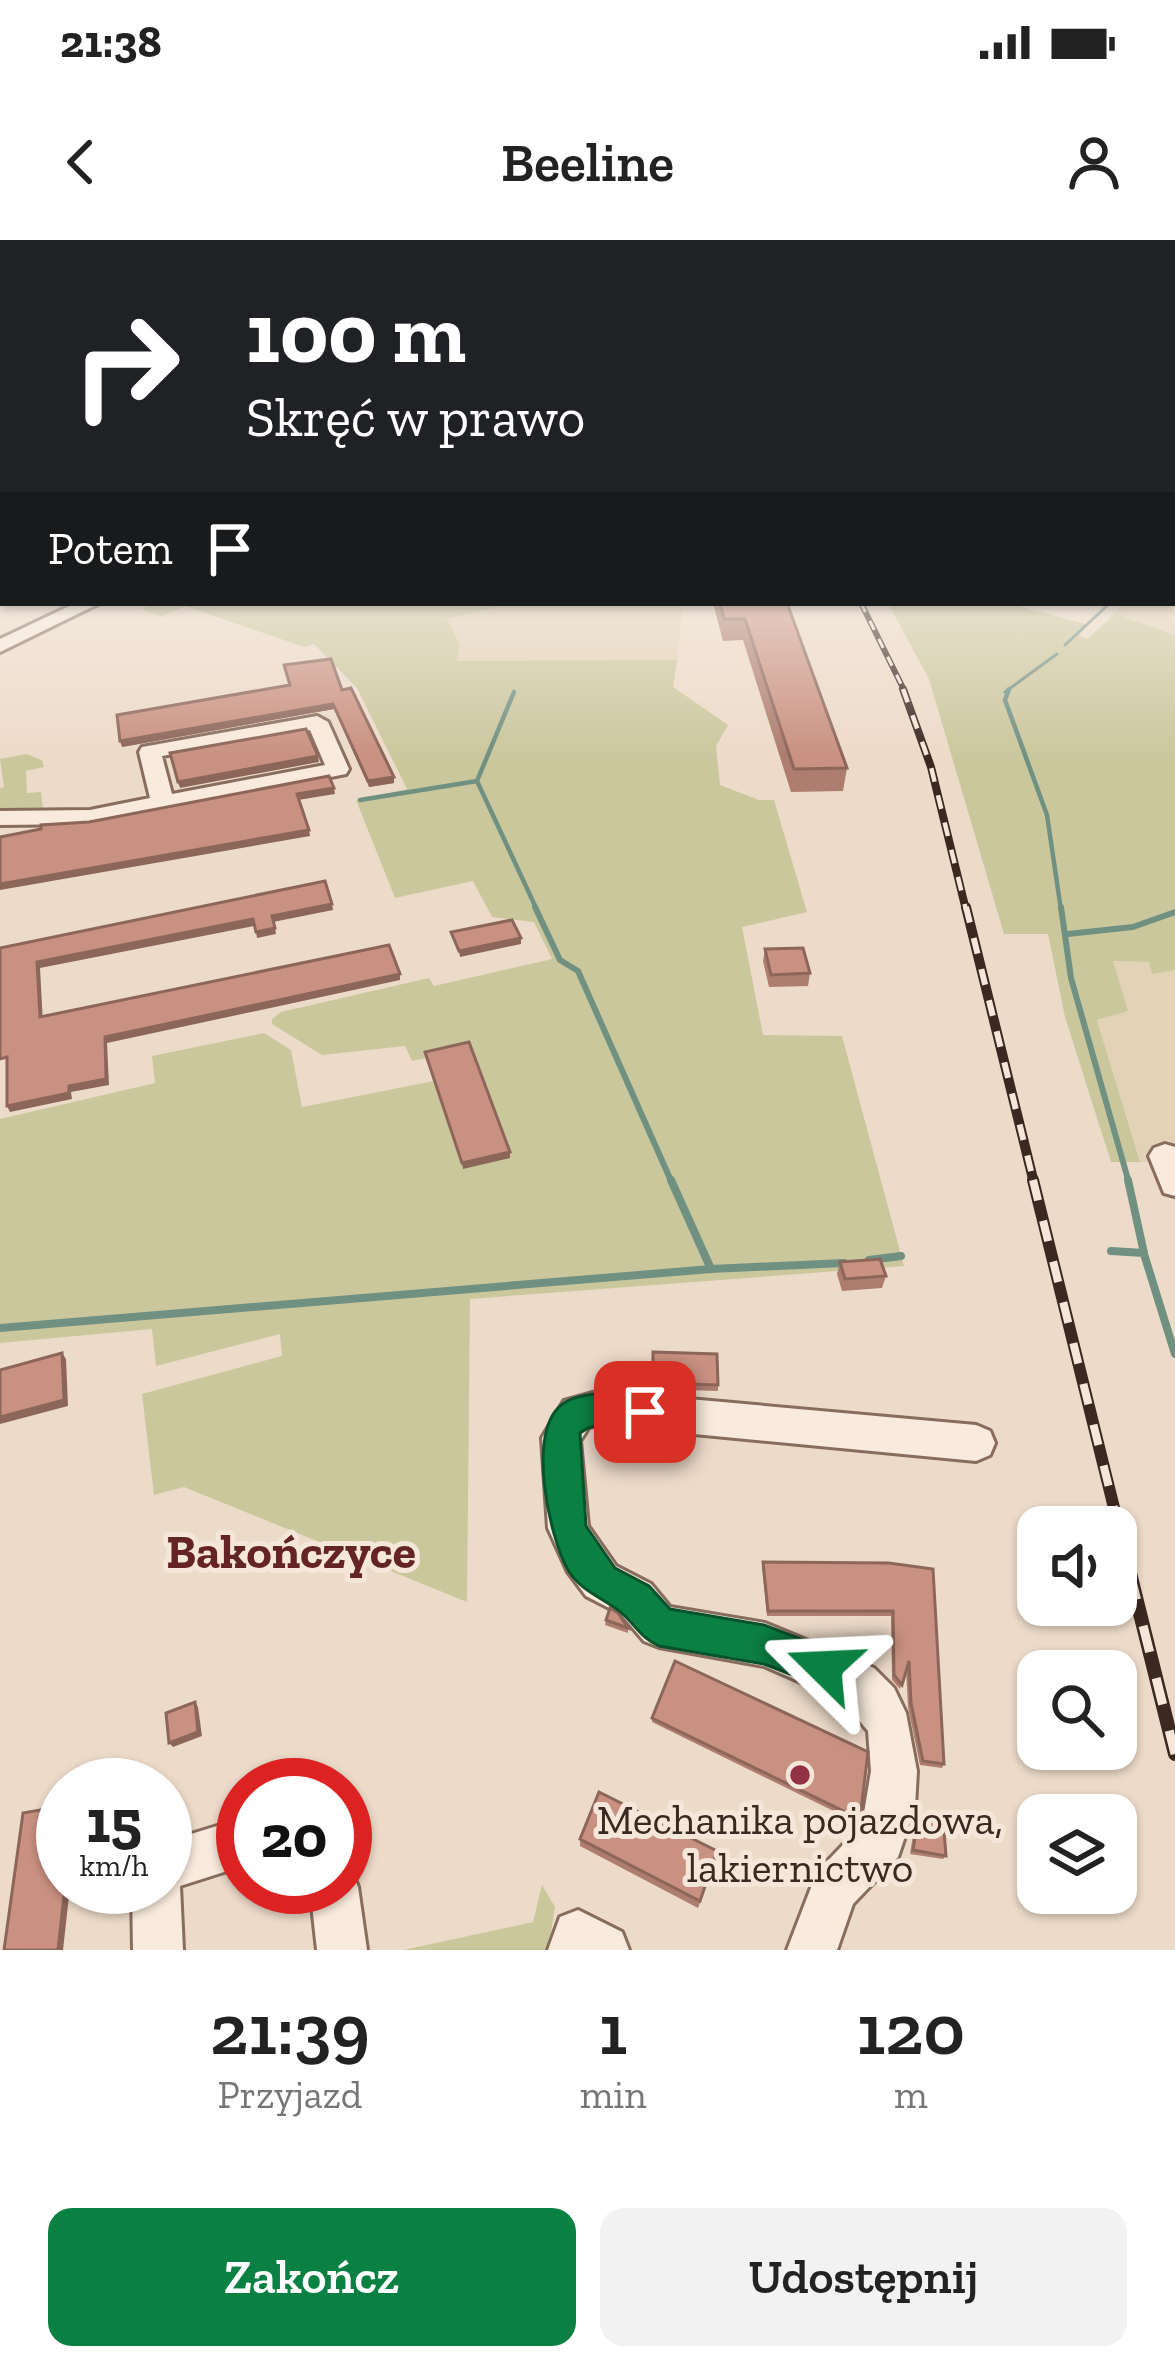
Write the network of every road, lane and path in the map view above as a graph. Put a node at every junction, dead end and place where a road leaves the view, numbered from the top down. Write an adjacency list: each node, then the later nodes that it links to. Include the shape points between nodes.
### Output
1 (85, 606): 3 (street)
2 (109, 606): 3 (street, via 53,632)
3 (40, 627): 4 (street)
4 (0, 646)
5 (163, 803): 5 (street, via 294,778 338,770 316,722 150,752); 6 (street, via 90,817)
6 (0, 818)
7 (976, 1442): 14 (street, via 600,1408 577,1413 561,1438 568,1528 601,1581 636,1599 659,1626 764,1645 858,1684 878,1704 890,1729 892,1807 881,1840 834,1889)
8 (157, 1914): 10 (street)
9 (337, 1914): 11 (street)
10 (158, 1950)
11 (342, 1950)
12 (573, 1950): 13 (street, via 578,1935)
13 (604, 1950)
14 (812, 1950)

